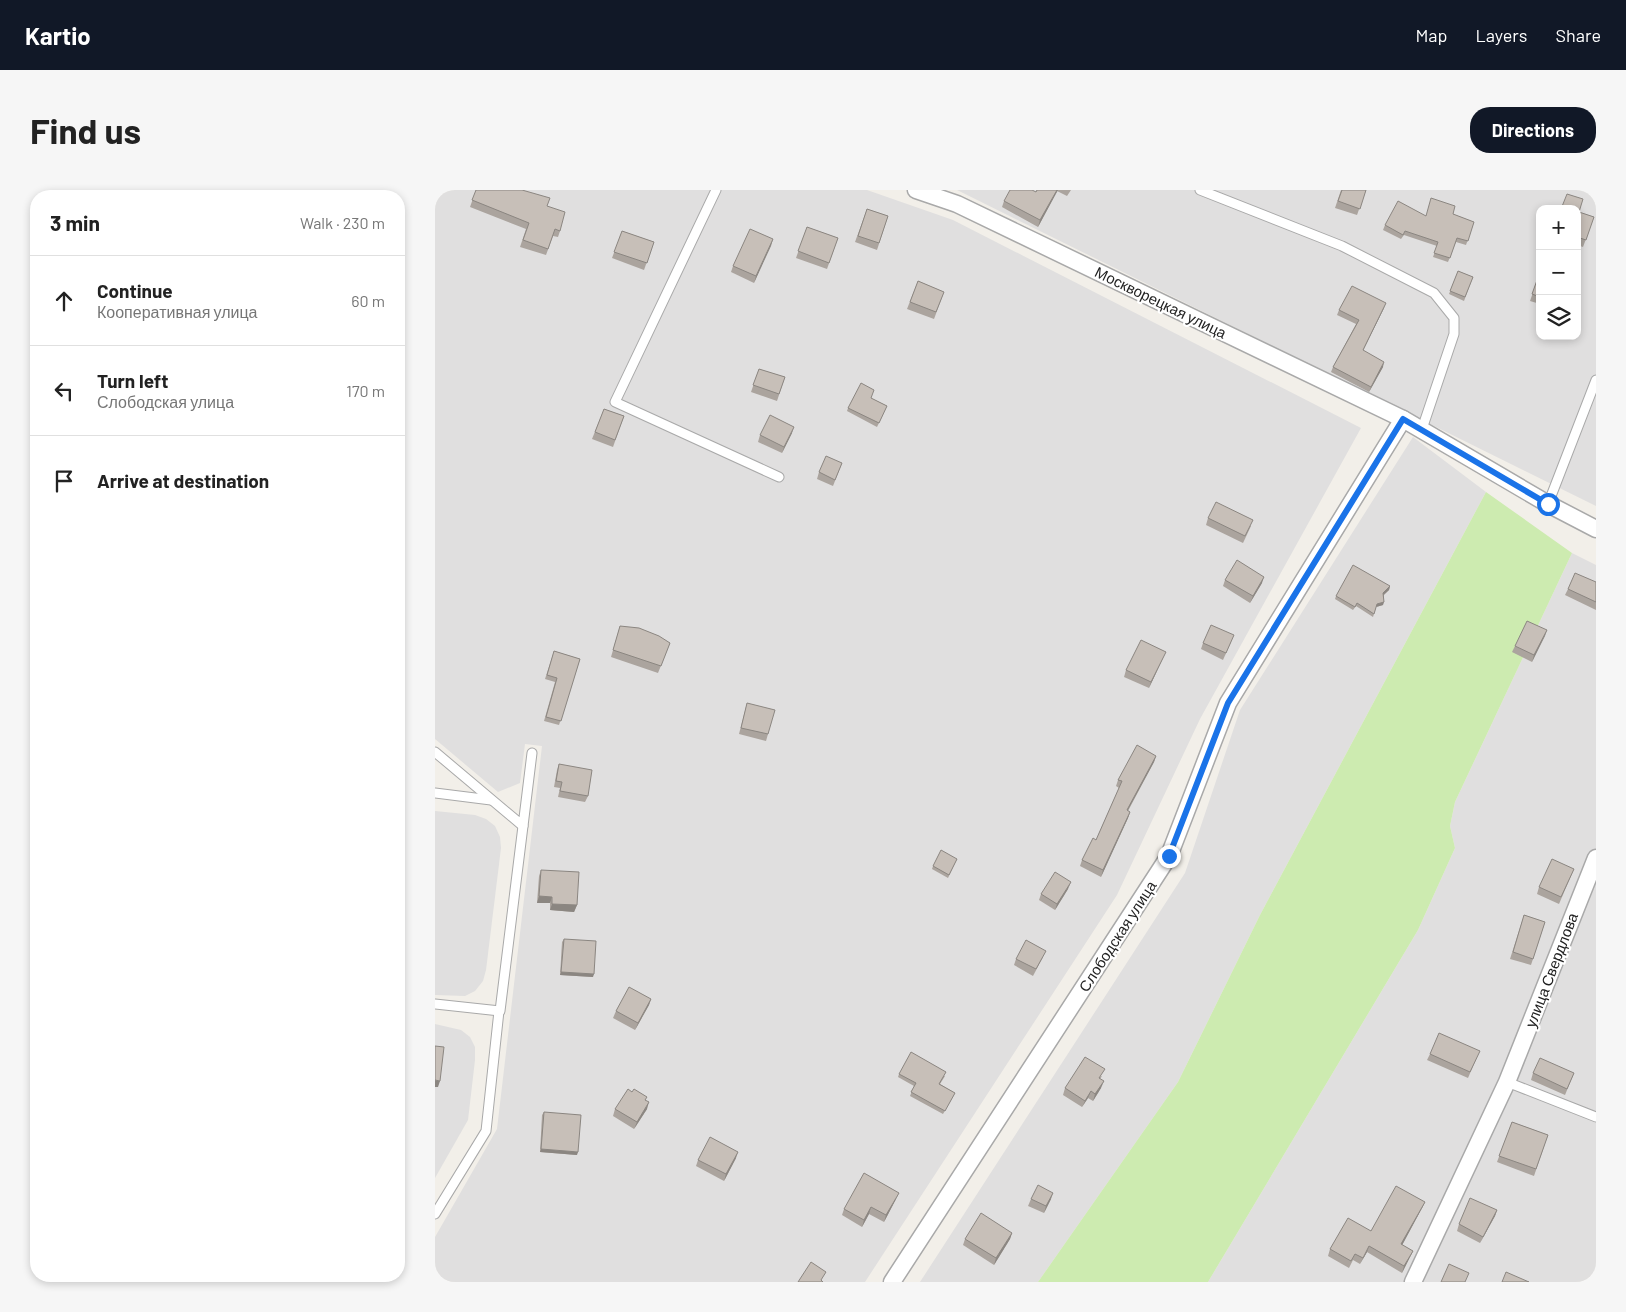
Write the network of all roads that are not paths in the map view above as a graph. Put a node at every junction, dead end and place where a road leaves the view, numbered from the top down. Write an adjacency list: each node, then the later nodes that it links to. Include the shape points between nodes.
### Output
1 (716, 190): 7 (lane, via 615,402)
2 (916, 190): 5 (street, Москворецкая улица, via 957,204)
3 (1200, 190): 6 (lane, via 1342,246 1434,293 1454,318 1454,334)
4 (1596, 380): 8 (lane)
5 (1403, 419): 6 (street, Москворецкая улица); 21 (street, Слободская улица, via 1228,703 1169,856)
6 (1422, 430): 8 (street, Москворецкая улица)
7 (779, 477)
8 (1548, 504): 9 (street, Москворецкая улица)
9 (1596, 529)
10 (435, 752): 13 (lane)
11 (532, 753): 14 (lane)
12 (435, 793): 13 (lane)
13 (491, 800): 14 (lane)
14 (523, 826): 17 (lane)
15 (1596, 858): 18 (street, улица Свердлова)
16 (435, 1004): 17 (lane)
17 (499, 1011): 20 (lane, via 486,1131)
18 (1507, 1082): 19 (lane); 22 (street, улица Свердлова)
19 (1596, 1117)
20 (435, 1214)
21 (893, 1282)
22 (1413, 1282)

